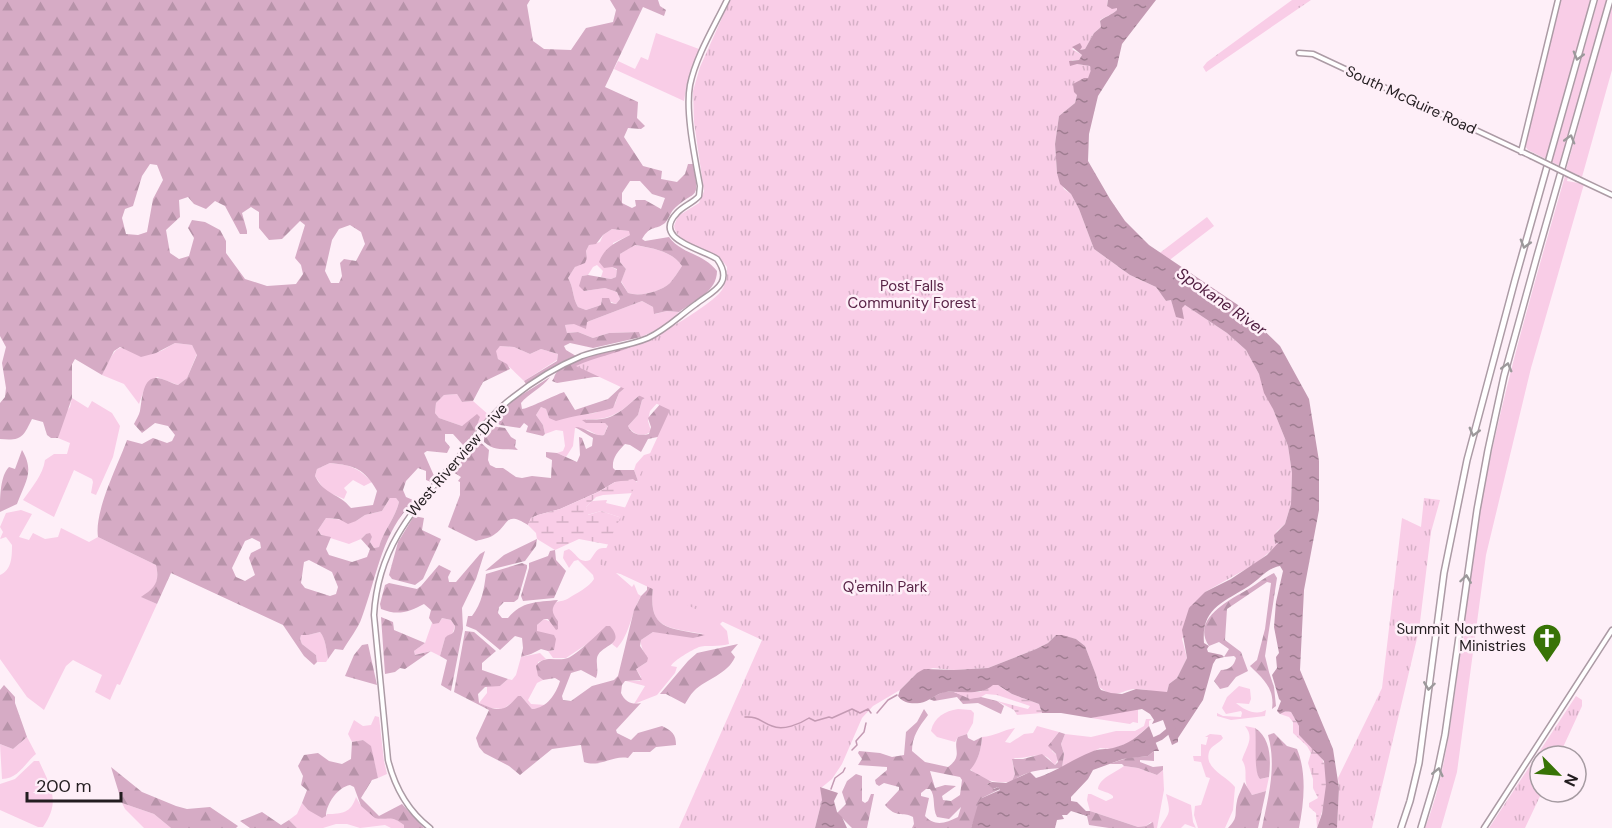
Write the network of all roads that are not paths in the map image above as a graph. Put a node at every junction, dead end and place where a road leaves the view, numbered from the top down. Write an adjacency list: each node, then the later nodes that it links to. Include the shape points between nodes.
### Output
1 (727, 0): 9 (street, West Riverview Drive, via 690,85 699,196 676,213 670,228 682,243 712,255 721,264 723,277 718,289 661,331 635,343 575,360 511,398 413,511 384,561 374,615 388,760 404,801)
2 (1558, 0): 6 (street)
3 (1594, 0): 10 (highway, one-way to 10, via 1467,460 1444,573 1419,763)
4 (1610, 0): 11 (highway, one-way to 4, via 1445,735 1470,555 1504,376)
5 (1299, 53): 6 (street, South McGuire Road, via 1313,54)
6 (1521, 152): 7 (street, South McGuire Road, bridge)
7 (1612, 195)
8 (1612, 630): 12 (street)
9 (430, 828)
10 (1401, 828)
11 (1421, 828)
12 (1484, 828)

